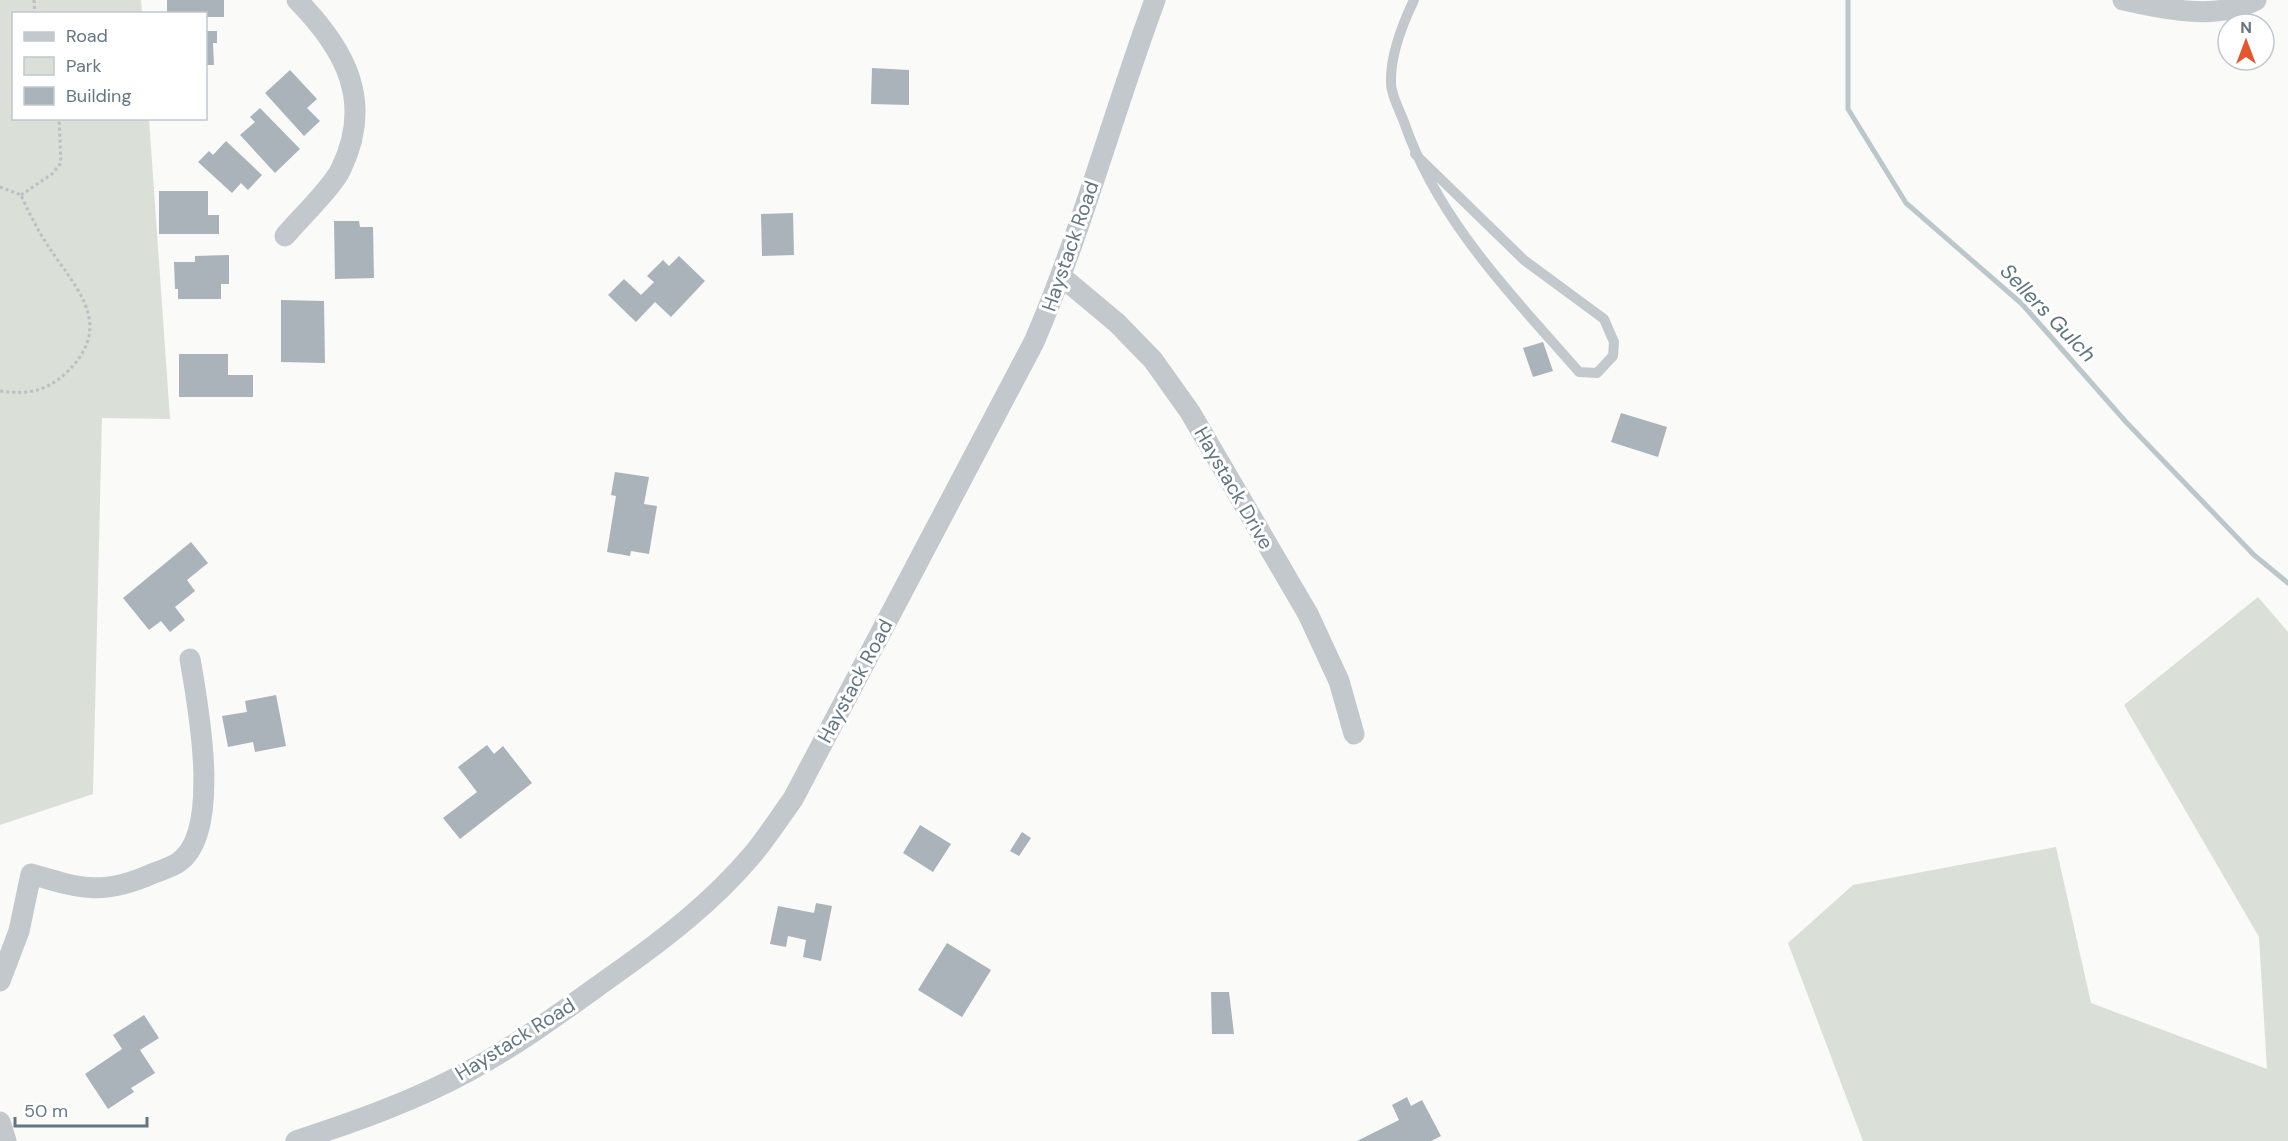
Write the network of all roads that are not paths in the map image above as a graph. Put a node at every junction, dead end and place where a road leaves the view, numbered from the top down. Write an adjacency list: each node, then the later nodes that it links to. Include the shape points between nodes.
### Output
1 (297, 0): 7 (street, via 343,55 356,95 353,134 341,170)
2 (1155, 0): 8 (street, Haystack Road)
3 (1414, 0): 6 (lane, via 1401,27 1391,84)
4 (2123, 0): 5 (street, via 2180,13 2244,6)
5 (2256, 0)
6 (1415, 154): 6 (lane, via 1440,201 1499,283 1579,372 1597,373 1613,356 1614,342 1604,319 1524,260)
7 (285, 236)
8 (1062, 277): 10 (street, Haystack Drive, via 1117,323 1153,360 1190,411 1308,614 1339,681); 13 (street, Haystack Road, via 986,437 793,799 753,854 712,897 663,939 527,1035 468,1072)
9 (190, 659): 11 (street, via 202,752 204,796 199,832 180,861 126,886 85,890 31,874 19,931)
10 (1354, 734)
11 (0, 981)
12 (0, 1122): 14 (street)
13 (345, 1133): 15 (street, Haystack Road)
14 (6, 1141)
15 (296, 1141)

